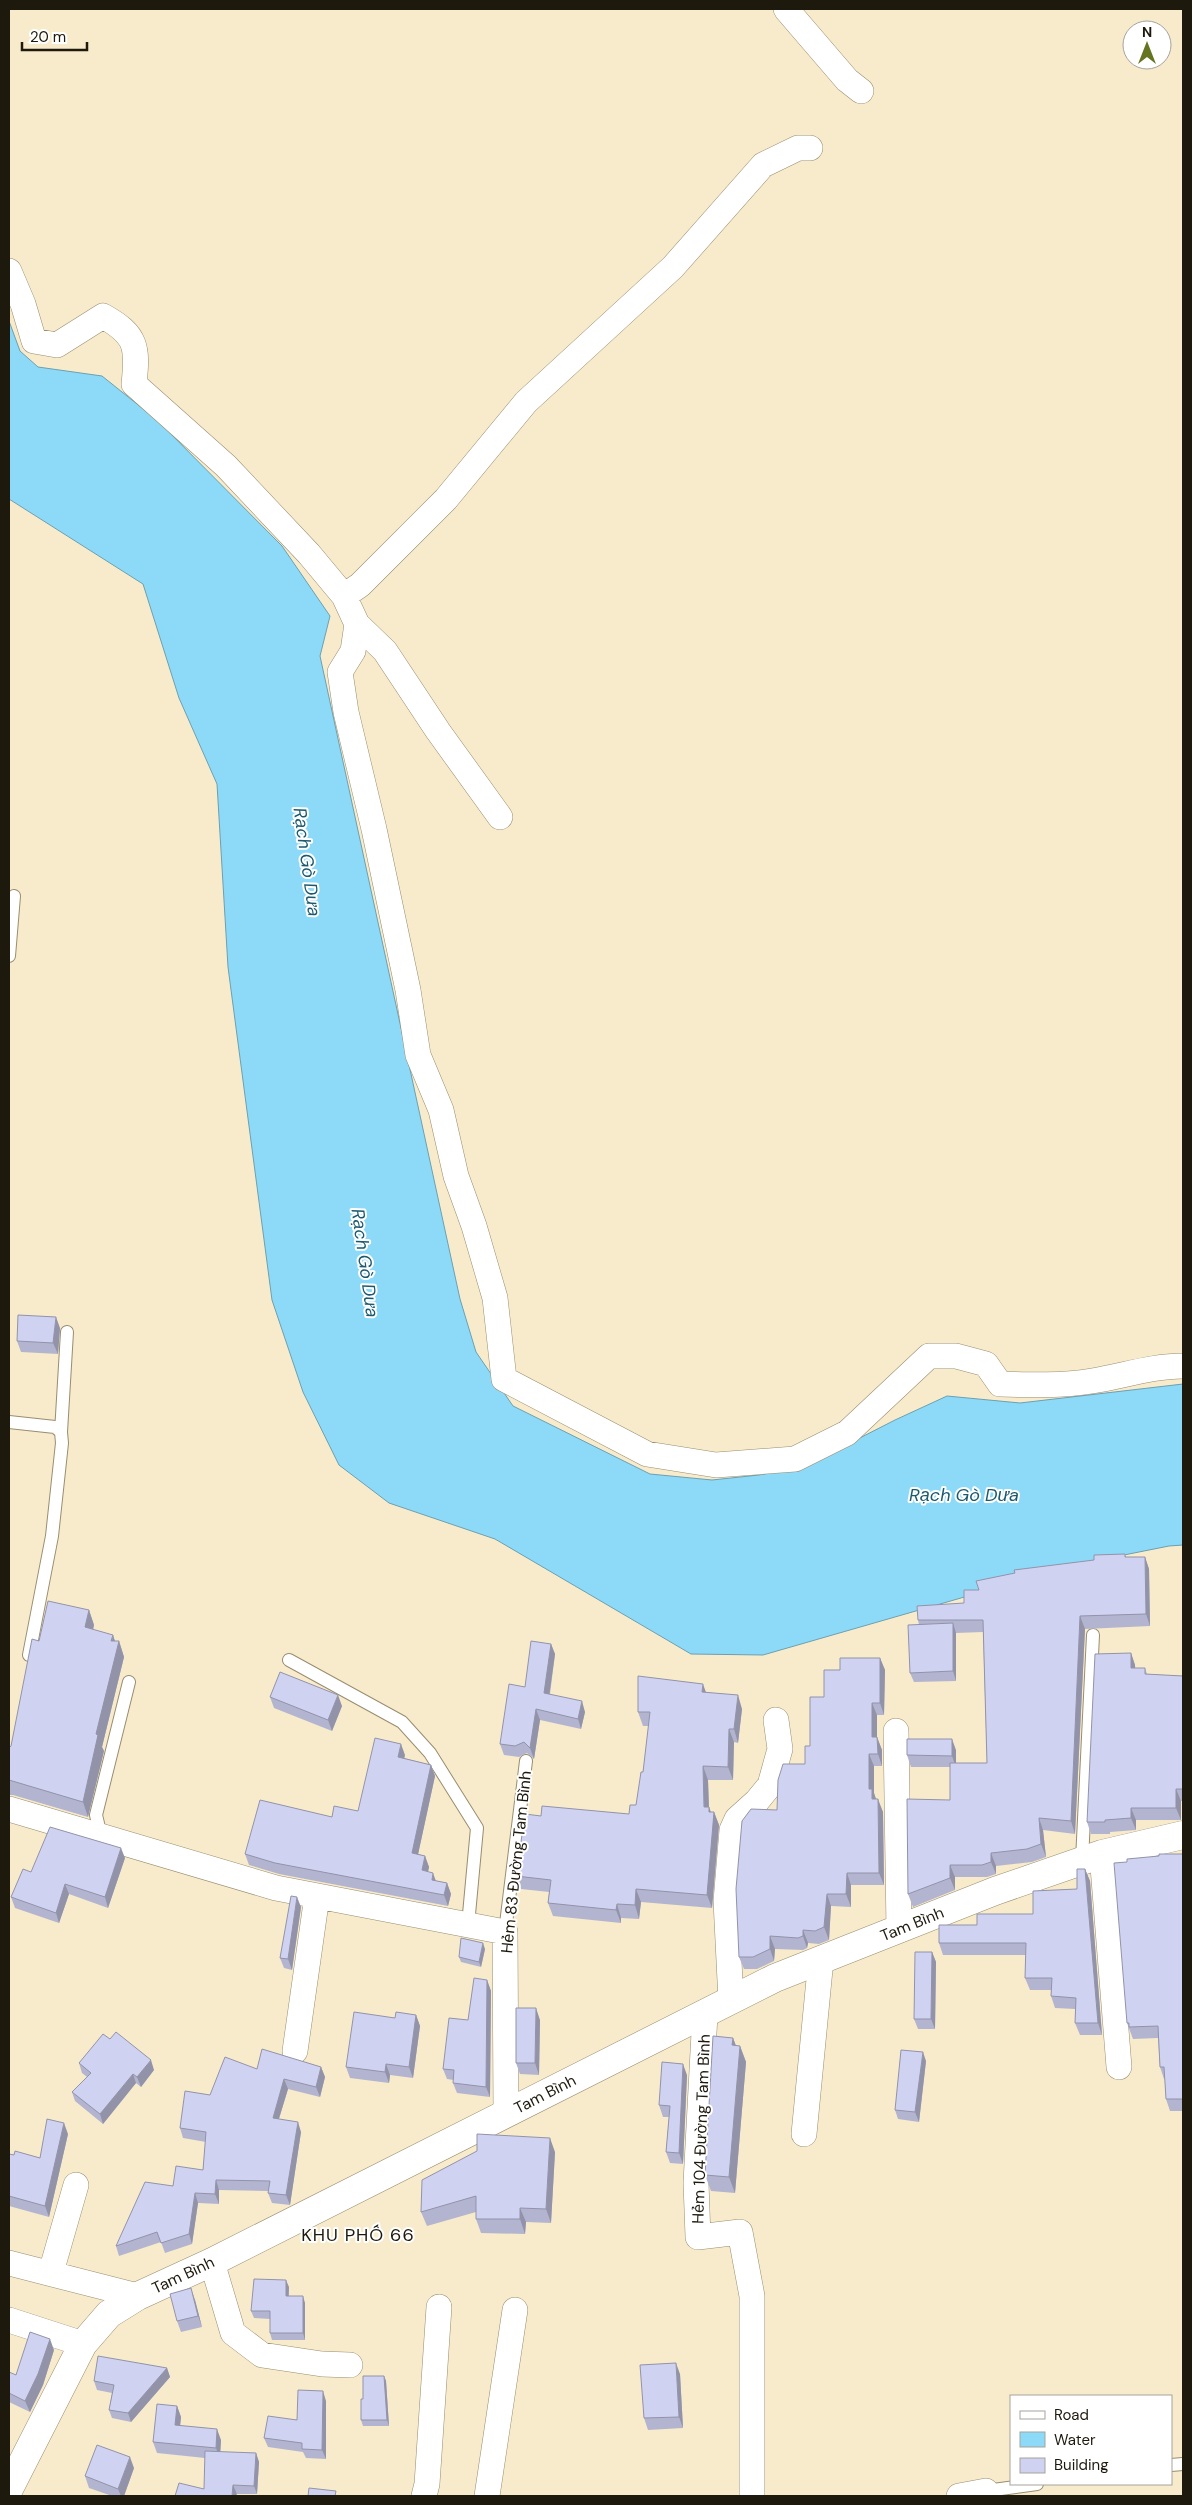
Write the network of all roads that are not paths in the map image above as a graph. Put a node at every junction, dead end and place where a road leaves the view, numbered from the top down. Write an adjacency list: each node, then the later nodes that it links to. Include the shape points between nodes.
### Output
1 (786, 9): 2 (street, via 846,80)
2 (861, 91)
3 (810, 148): 5 (street, via 798,148 763,165 673,267 526,402 446,500 360,585)
4 (9, 271): 5 (street, via 34,341 57,345 103,316 120,326 132,338 137,357 134,384 226,466)
5 (344, 596): 6 (street)
6 (357, 624): 7 (street, via 385,651); 11 (street, via 353,651 340,672 346,712 408,990 418,1055 440,1110 456,1176 495,1298 504,1379 647,1454 716,1465 795,1459 821,1446 846,1433 929,1356 956,1356 986,1364 1000,1384 1092,1381 1159,1366)
7 (500, 817)
8 (14, 896): 9 (lane)
9 (9, 956)
10 (67, 1332): 13 (lane)
11 (1183, 1366)
12 (9, 1422): 13 (lane, via 55,1427)
13 (61, 1432): 16 (lane, via 52,1536)
14 (1093, 1635): 24 (lane)
15 (289, 1660): 26 (lane, via 402,1722 430,1753 477,1828)
16 (27, 1668)
17 (129, 1682): 23 (lane, via 96,1815)
18 (776, 1720): 30 (street, via 780,1749 770,1785 757,1802 737,1819 732,1830 726,1901)
19 (896, 1731): 27 (street)
20 (526, 1761): 28 (lane, Hẻm 83 Đường Tam Bình)
21 (9, 1809): 23 (street)
22 (1183, 1834): 24 (main road, Tam Bình)
23 (101, 1836): 25 (street, via 276,1888)
24 (1092, 1857): 27 (main road, Tam Bình, via 995,1891); 33 (street)
25 (317, 1896): 26 (street); 32 (street)
26 (468, 1925): 28 (street)
27 (899, 1930): 29 (main road, Tam Bình)
28 (505, 1932): 34 (street, Hẻm 83 Đường Tam Bình)
29 (821, 1958): 30 (main road, Tam Bình); 35 (street)
30 (731, 2000): 31 (main road, Tam Bình)
31 (705, 2014): 34 (main road, Tam Bình); 51 (street, Hẻm 104 Đường Tam Bình, via 696,2183 698,2237 740,2232 752,2296)
32 (295, 2051)
33 (1119, 2068)
34 (506, 2114): 37 (main road, Tam Bình)
35 (804, 2134)
36 (76, 2185): 39 (street)
37 (212, 2262): 40 (main road, Tam Bình); 45 (street, via 233,2334 262,2355)
38 (9, 2263): 39 (street)
39 (51, 2272): 40 (street)
40 (138, 2296): 44 (main road, Tam Bình, via 109,2314)
41 (440, 2307): 49 (street)
42 (515, 2310): 50 (street)
43 (9, 2320): 44 (street)
44 (83, 2344): 47 (main road, Tam Bình)
45 (350, 2365)
46 (1032, 2485): 48 (lane)
47 (9, 2489)
48 (986, 2494): 52 (street)
49 (424, 2496)
50 (487, 2496)
51 (752, 2496)
52 (959, 2496)

